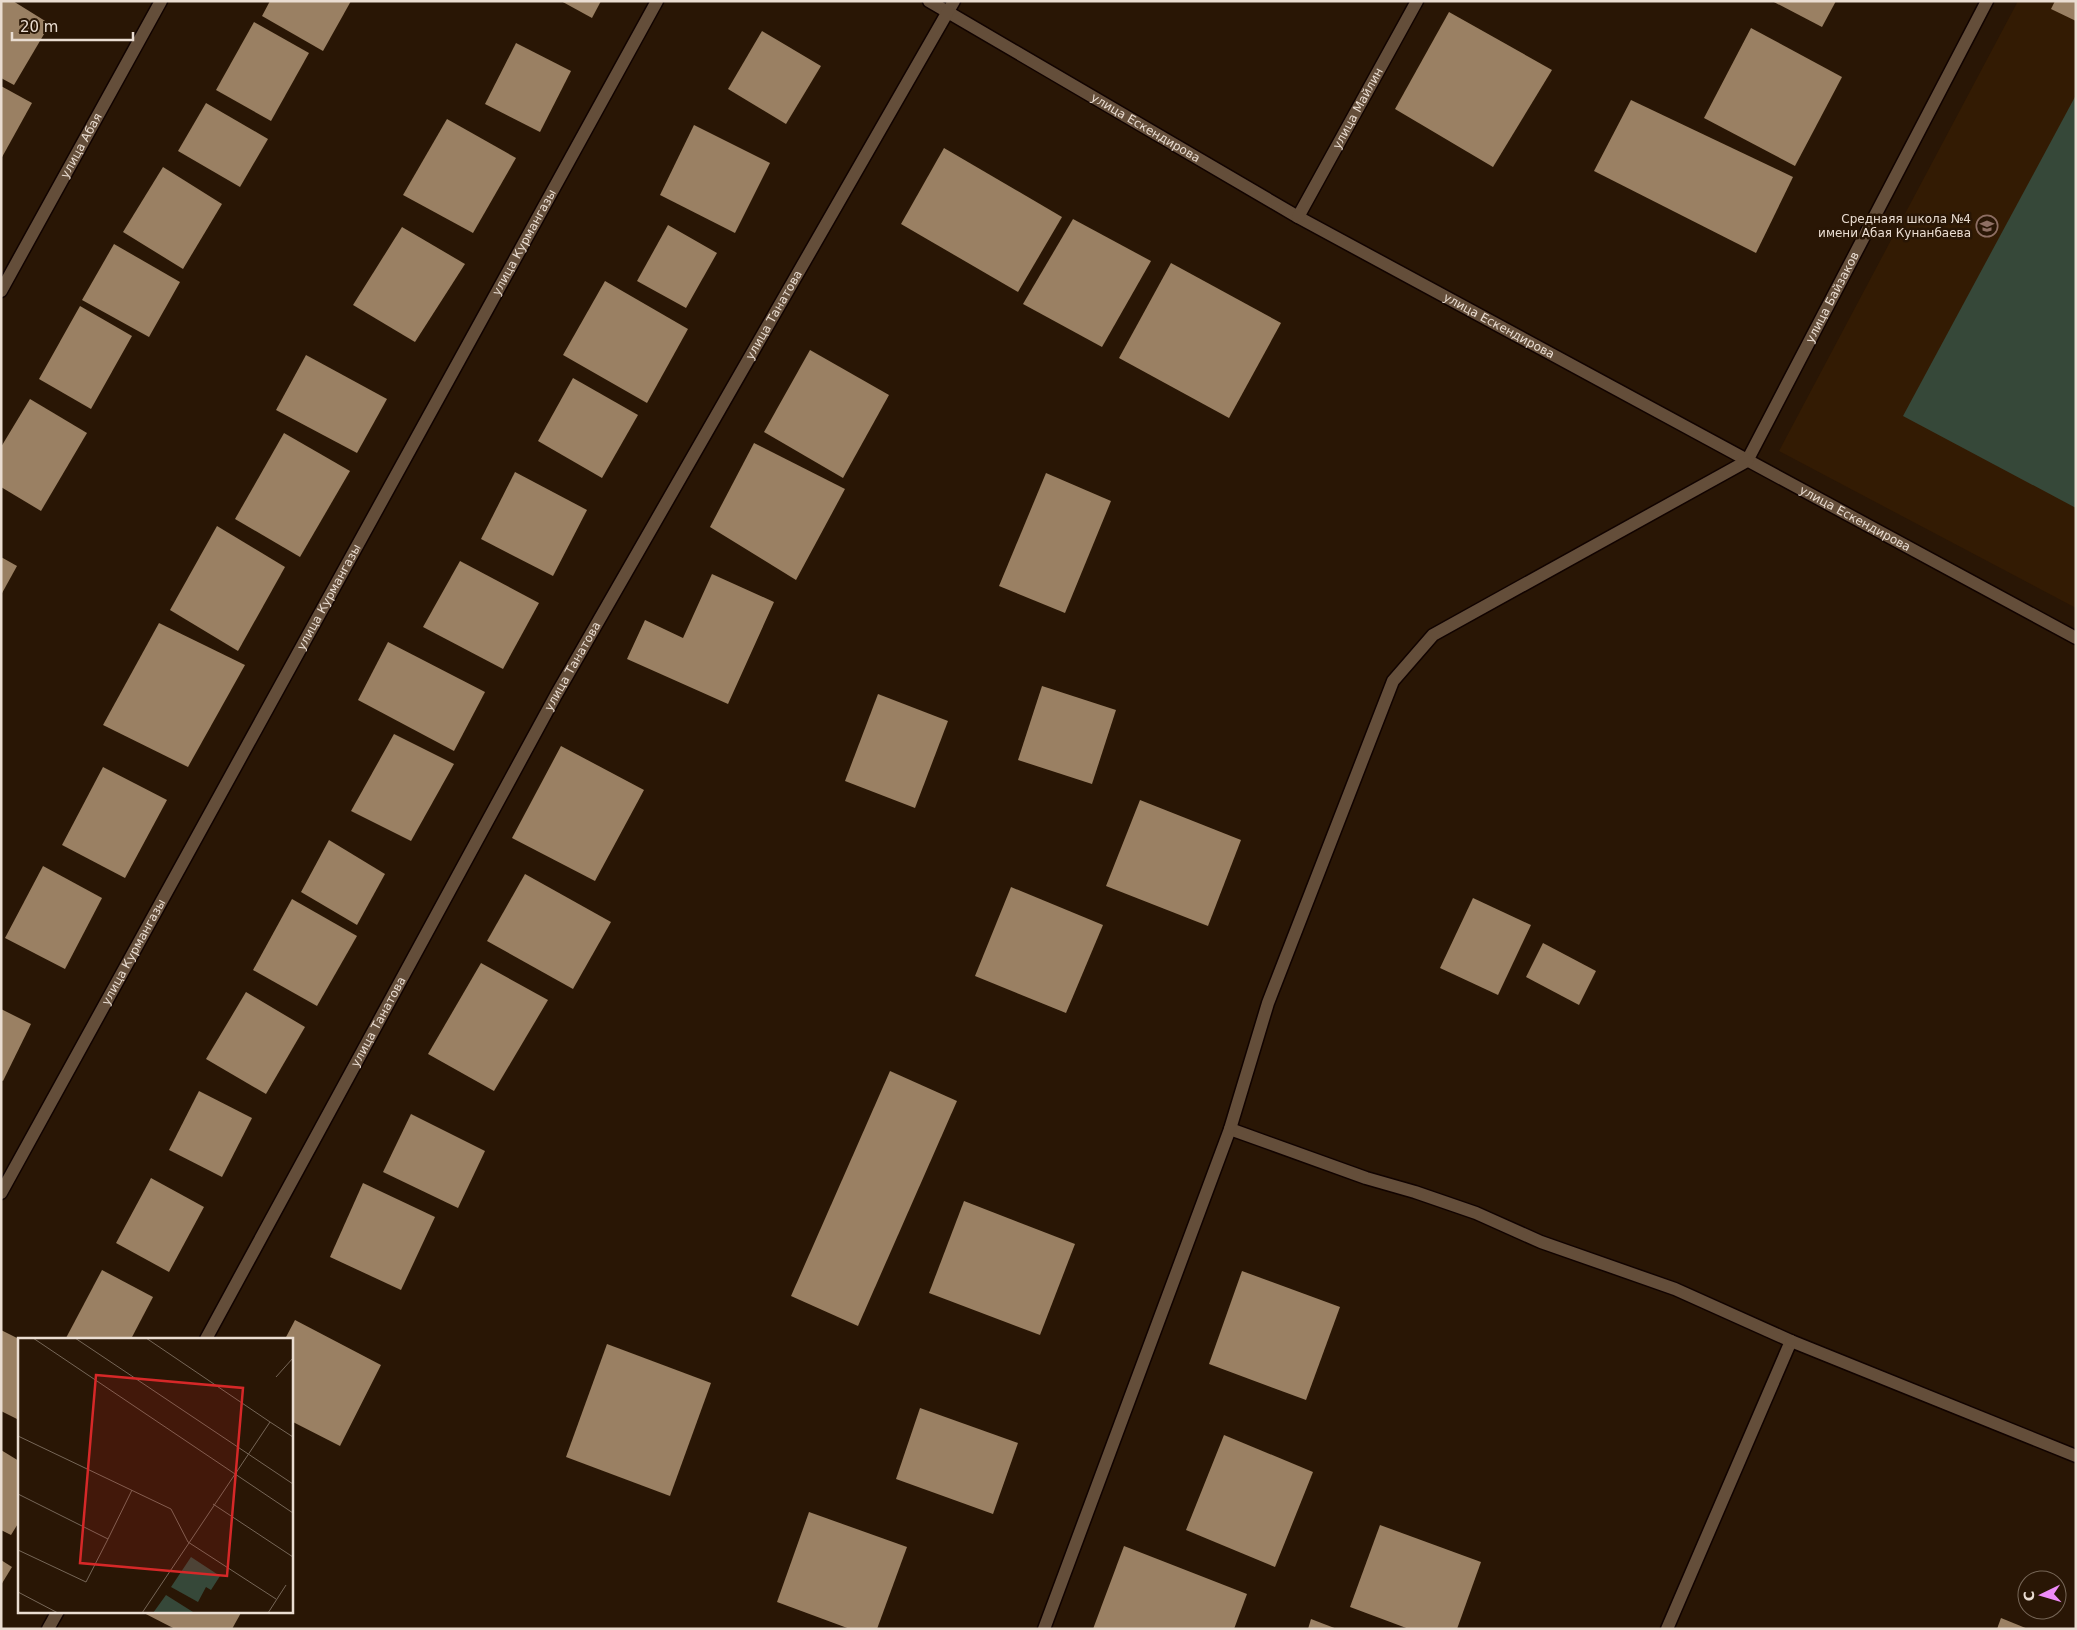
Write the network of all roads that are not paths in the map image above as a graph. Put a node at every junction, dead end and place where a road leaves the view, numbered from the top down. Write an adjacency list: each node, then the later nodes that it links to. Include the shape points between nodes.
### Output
1 (161, 1): 8 (street, улица Абая)
2 (657, 1): 12 (street, улица Курмангазы)
3 (929, 1): 6 (street, улица Ескендирова)
4 (1417, 1): 7 (street, улица Майлин)
5 (1987, 1): 9 (street, улица Байзаков)
6 (951, 7): 7 (street, улица Ескендирова); 13 (street, улица Танатова, via 556,695)
7 (1298, 217): 9 (street, улица Ескендирова)
8 (1, 291)
9 (1747, 460): 10 (street, улица Ескендирова); 11 (street, via 1433,635 1393,681 1268,1003)
10 (2076, 638)
11 (1230, 1128): 14 (street, via 1366,1178 1476,1213 1541,1242 1675,1289); 18 (street)
12 (1, 1193)
13 (207, 1338)
14 (1791, 1341): 15 (street); 19 (street)
15 (2076, 1456)
16 (57, 1612): 17 (street)
17 (48, 1629)
18 (1044, 1629)
19 (1667, 1629)

